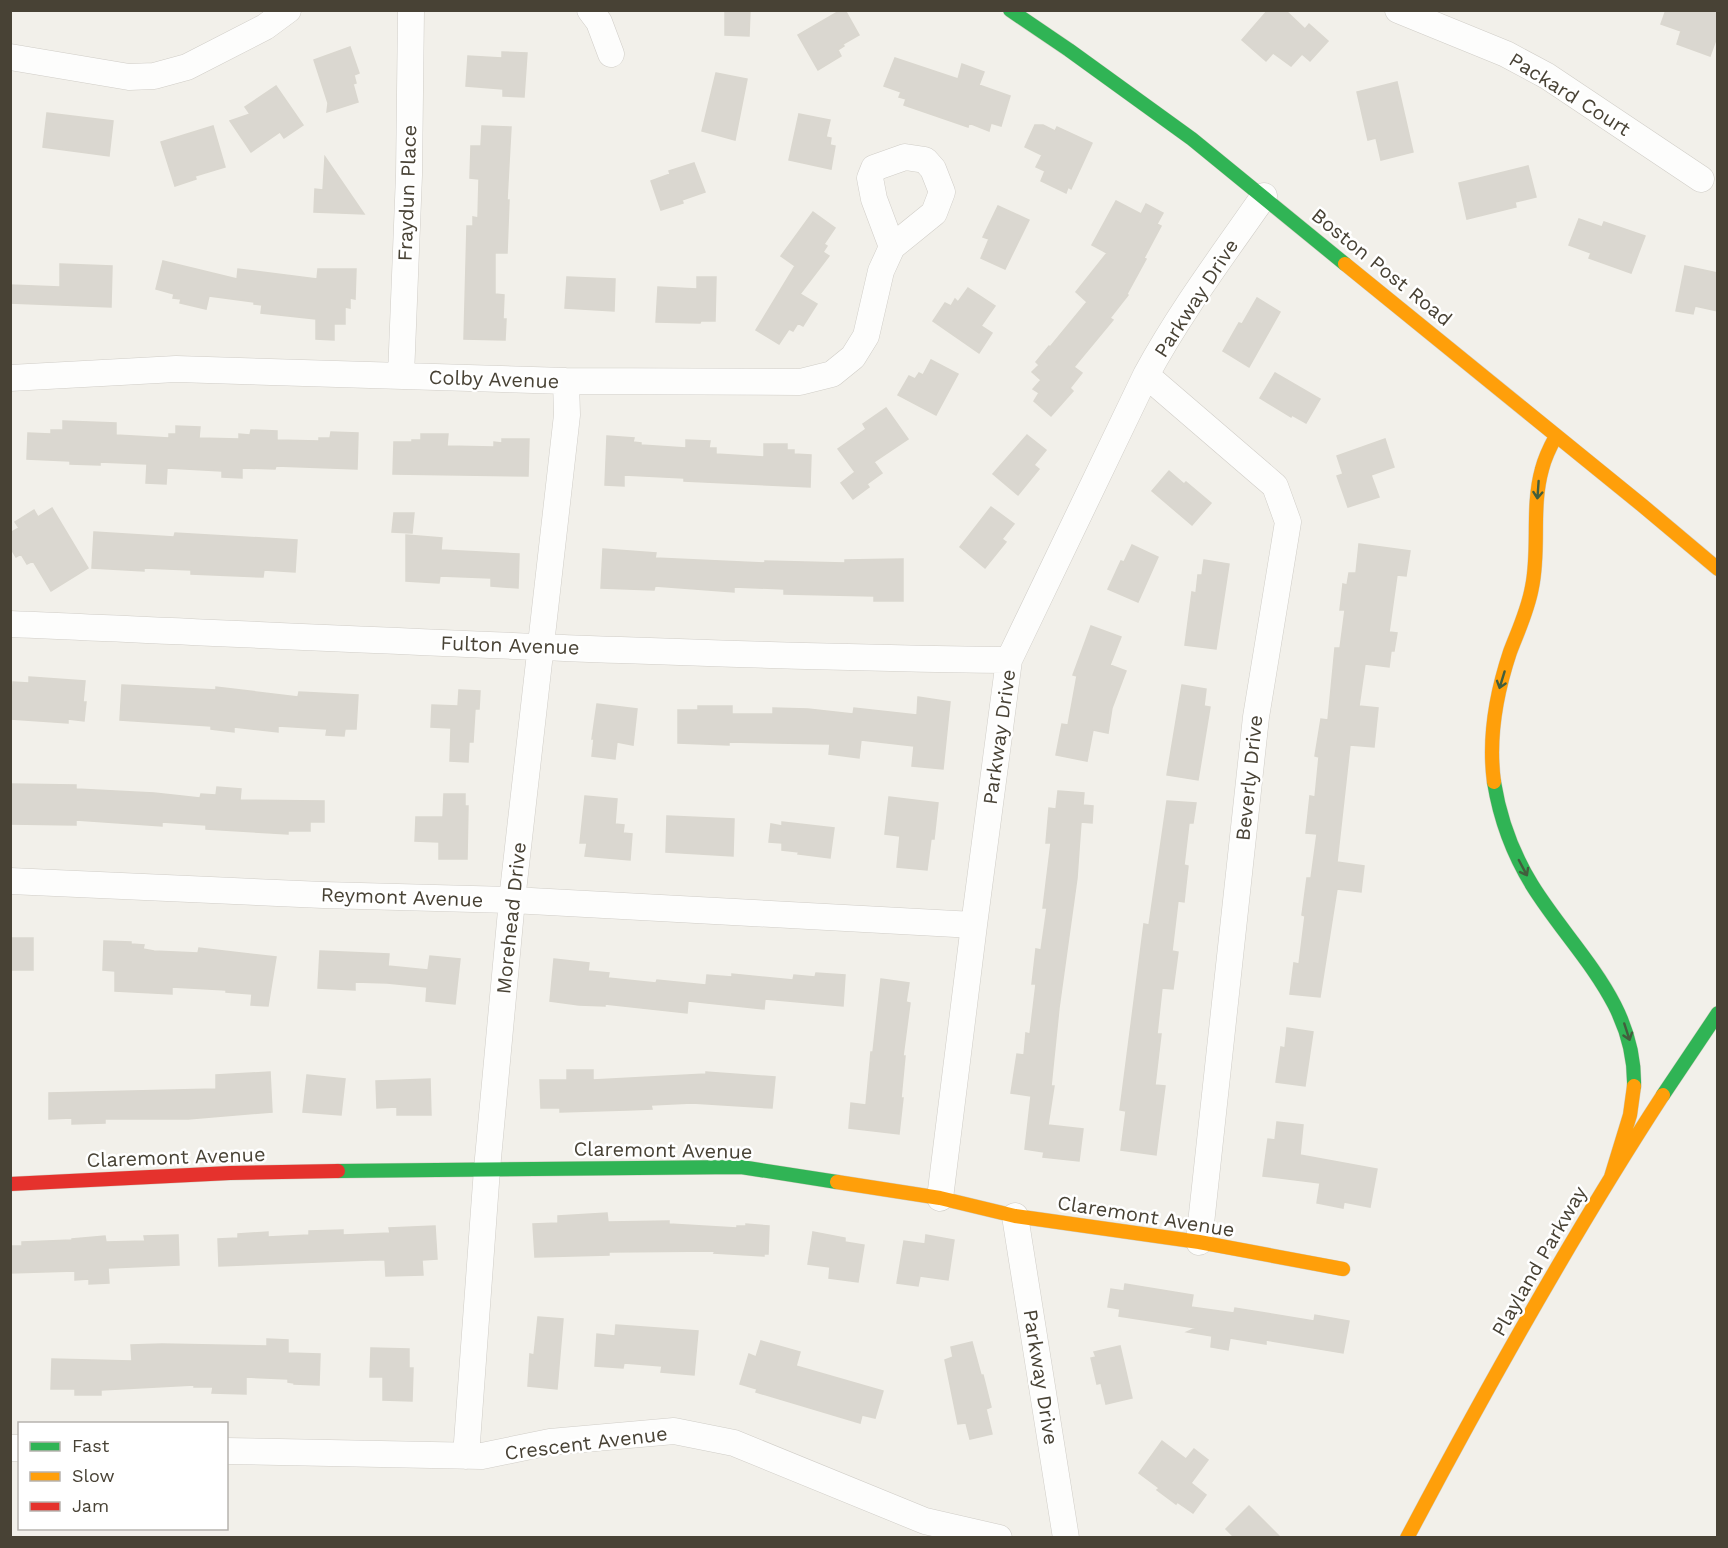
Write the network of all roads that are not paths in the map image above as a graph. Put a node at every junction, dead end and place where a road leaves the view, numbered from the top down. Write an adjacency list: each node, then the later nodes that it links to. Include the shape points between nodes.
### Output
1 (288, 10): 7 (street, via 265,27 187,67 154,76 129,77)
2 (411, 10): 12 (street, Fraydun Place)
3 (590, 10): 6 (street)
4 (1010, 10): 9 (main road, Boston Post Road, via 1184,133)
5 (1398, 10): 8 (street, Packard Court, via 1506,54 1547,76)
6 (611, 54)
7 (10, 57)
8 (1701, 179)
9 (1264, 196): 11 (street, Parkway Drive, via 1163,343); 15 (main road, Boston Post Road)
10 (892, 247): 14 (street, Colby Avenue, via 881,271 867,336 853,357 832,374 800,381)
11 (1146, 375): 19 (street, Parkway Drive); 29 (street, Beverly Drive, via 1275,486 1288,522 1256,717)
12 (401, 376): 13 (street, Colby Avenue, via 176,369); 14 (street, Colby Avenue)
13 (10, 378)
14 (566, 381): 18 (street, Morehead Drive, via 567,415)
15 (1556, 436): 16 (main road, Boston Post Road); 25 (main road, one-way to 25, via 1541,467 1531,594 1493,716 1493,775 1498,804 1516,855 1541,899 1601,979 1626,1027 1635,1079 1632,1107)
16 (1718, 569)
17 (10, 624): 18 (street, Fulton Avenue)
18 (540, 647): 19 (street, Fulton Avenue); 21 (street, Morehead Drive)
19 (1009, 660): 22 (street, Parkway Drive)
20 (10, 881): 21 (street, Reymont Avenue)
21 (512, 900): 22 (street, Reymont Avenue); 24 (street, Morehead Drive)
22 (974, 925): 27 (street, Parkway Drive)
23 (1718, 1013): 25 (main road, Playland Parkway)
24 (487, 1169): 26 (main road, Claremont Avenue, via 230,1173); 27 (main road, Claremont Avenue, via 741,1167); 32 (street, Morehead Drive)
25 (1611, 1178): 35 (main road, Playland Parkway, via 1530,1313)
26 (10, 1184)
27 (940, 1198): 28 (main road, Claremont Avenue)
28 (1016, 1216): 29 (main road, Claremont Avenue); 34 (street, Parkway Drive)
29 (1198, 1242): 30 (main road, Claremont Avenue)
30 (1343, 1269)
31 (228, 1452): 32 (street, Crescent Avenue)
32 (466, 1455): 33 (street, Crescent Avenue, via 483,1456 550,1442 674,1431 734,1443 925,1521)
33 (999, 1538)
34 (1066, 1538)
35 (1407, 1538)

